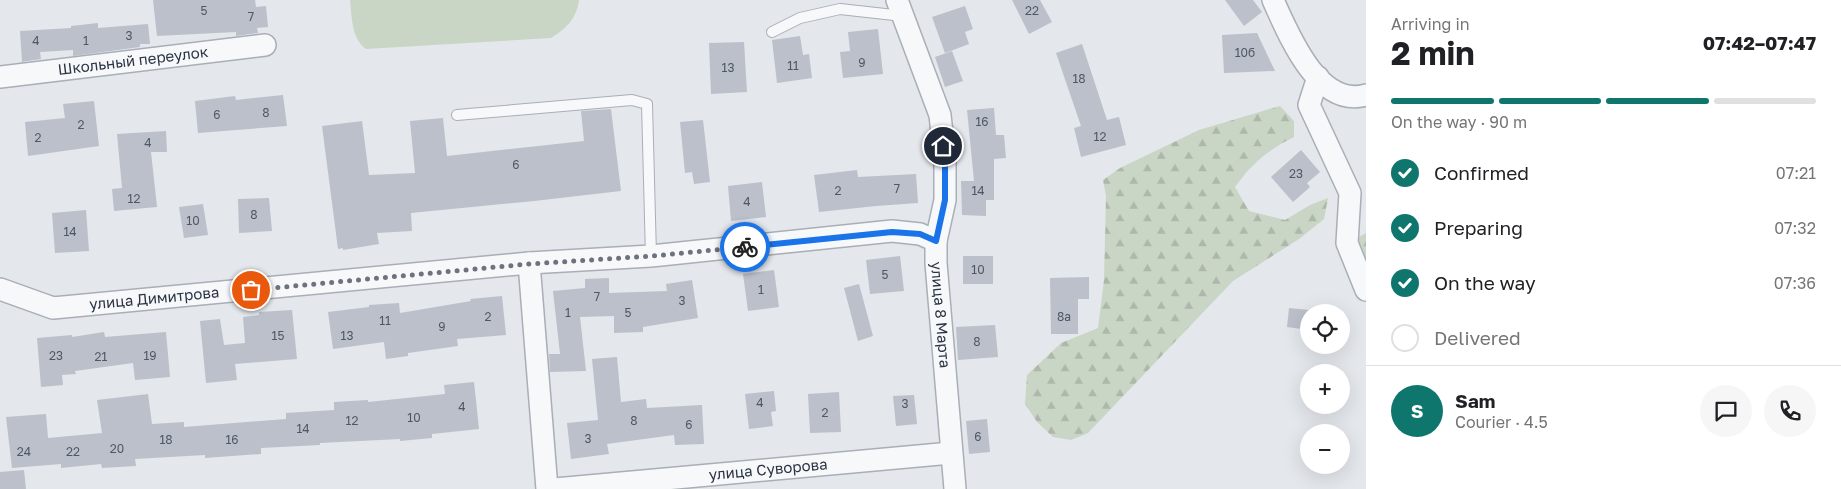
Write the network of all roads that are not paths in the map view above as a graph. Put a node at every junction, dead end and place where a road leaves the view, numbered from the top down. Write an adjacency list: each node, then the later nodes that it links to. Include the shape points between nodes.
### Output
1 (1273, 0): 5 (street)
2 (900, 8): 3 (lane, via 840,9 800,18); 9 (street, улица 8 Марта, via 940,115 945,200)
3 (772, 32)
4 (266, 45): 6 (street, Школьный переулок)
5 (1311, 69): 7 (street, via 1338,94); 13 (street, via 1309,105 1350,193 1347,243)
6 (0, 77)
7 (1366, 95)
8 (457, 115): 10 (lane, via 632,100 647,104)
9 (936, 241): 10 (street, улица Димитрова, via 920,234 892,232); 14 (street, улица 8 Марта)
10 (652, 256): 11 (street, улица Димитрова)
11 (529, 264): 12 (street, улица Димитрова, via 53,308); 15 (street)
12 (0, 289)
13 (1366, 290)
14 (951, 453): 16 (street, улица Суворова); 17 (street, улица 8 Марта)
15 (547, 489)
16 (555, 489)
17 (955, 489)

